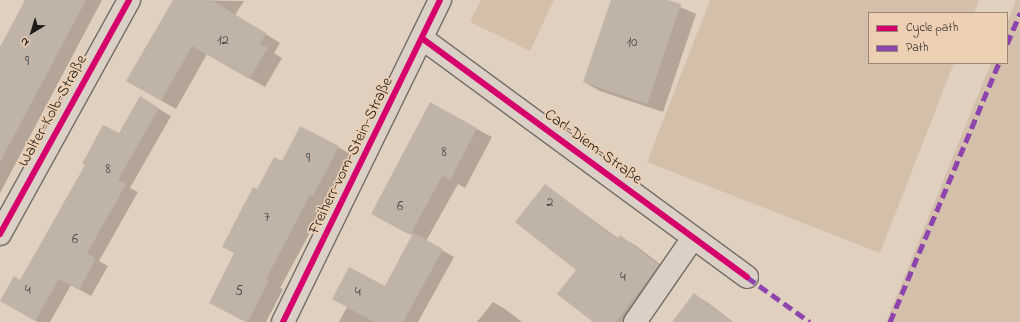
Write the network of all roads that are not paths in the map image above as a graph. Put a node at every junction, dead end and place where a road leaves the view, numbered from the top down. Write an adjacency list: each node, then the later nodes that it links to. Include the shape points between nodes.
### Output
1 (129, 0): 4 (street, Walter-Kolb-Straße)
2 (440, 0): 3 (street, Freiherr-vom-Stein-Straße)
3 (423, 39): 5 (street, Carl-Diem-Straße); 7 (street, Freiherr-vom-Stein-Straße)
4 (0, 234)
5 (693, 238): 6 (street, Carl-Diem-Straße); 8 (street)
6 (747, 277)
7 (283, 322)
8 (634, 322)

